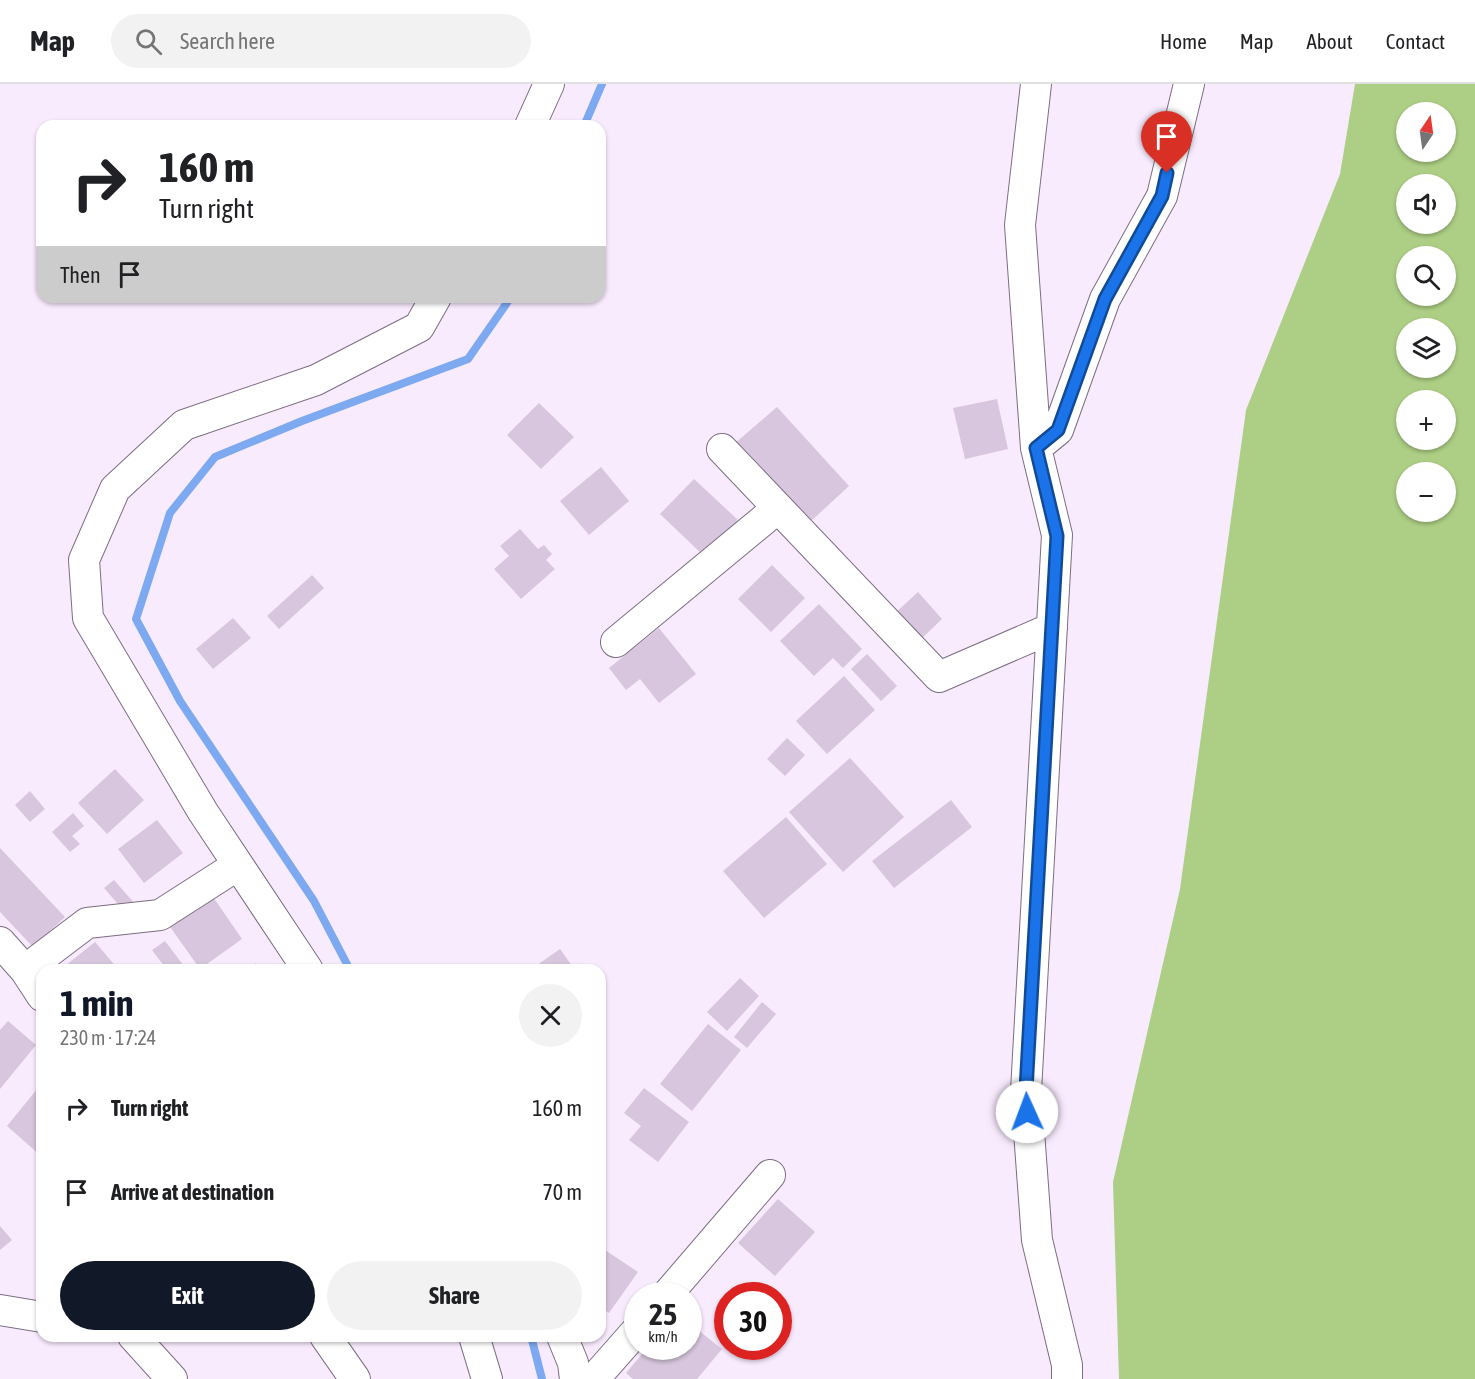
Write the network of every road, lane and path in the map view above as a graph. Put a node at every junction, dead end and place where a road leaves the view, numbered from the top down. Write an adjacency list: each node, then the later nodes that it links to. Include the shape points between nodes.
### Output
1 (549, 84): 4 (street)
2 (1036, 84): 6 (street, via 1020,225)
3 (1189, 84): 6 (street, via 1162,196 1105,299 1058,430)
4 (533, 120)
5 (433, 303): 11 (street, via 419,327 316,380 184,425 115,489 84,560 88,618)
6 (1036, 448): 9 (street, via 1057,536)
7 (722, 449): 8 (street)
8 (778, 508): 9 (street, via 939,677); 10 (street)
9 (1052, 628): 30 (street, via 1026,1090 1037,1240)
10 (616, 642)
11 (238, 865): 13 (street); 14 (street, via 160,915 87,923)
12 (0, 942): 14 (street)
13 (304, 964)
14 (25, 970): 15 (street)
15 (36, 987)
16 (771, 1175): 17 (street)
17 (678, 1282)
18 (0, 1310): 19 (street)
19 (36, 1316)
20 (138, 1342): 25 (street)
21 (329, 1342): 26 (street)
22 (476, 1342): 27 (street)
23 (564, 1342): 28 (street)
24 (624, 1345): 29 (street)
25 (172, 1379)
26 (355, 1379)
27 (487, 1379)
28 (575, 1379)
29 (594, 1379)
30 (1067, 1379)

